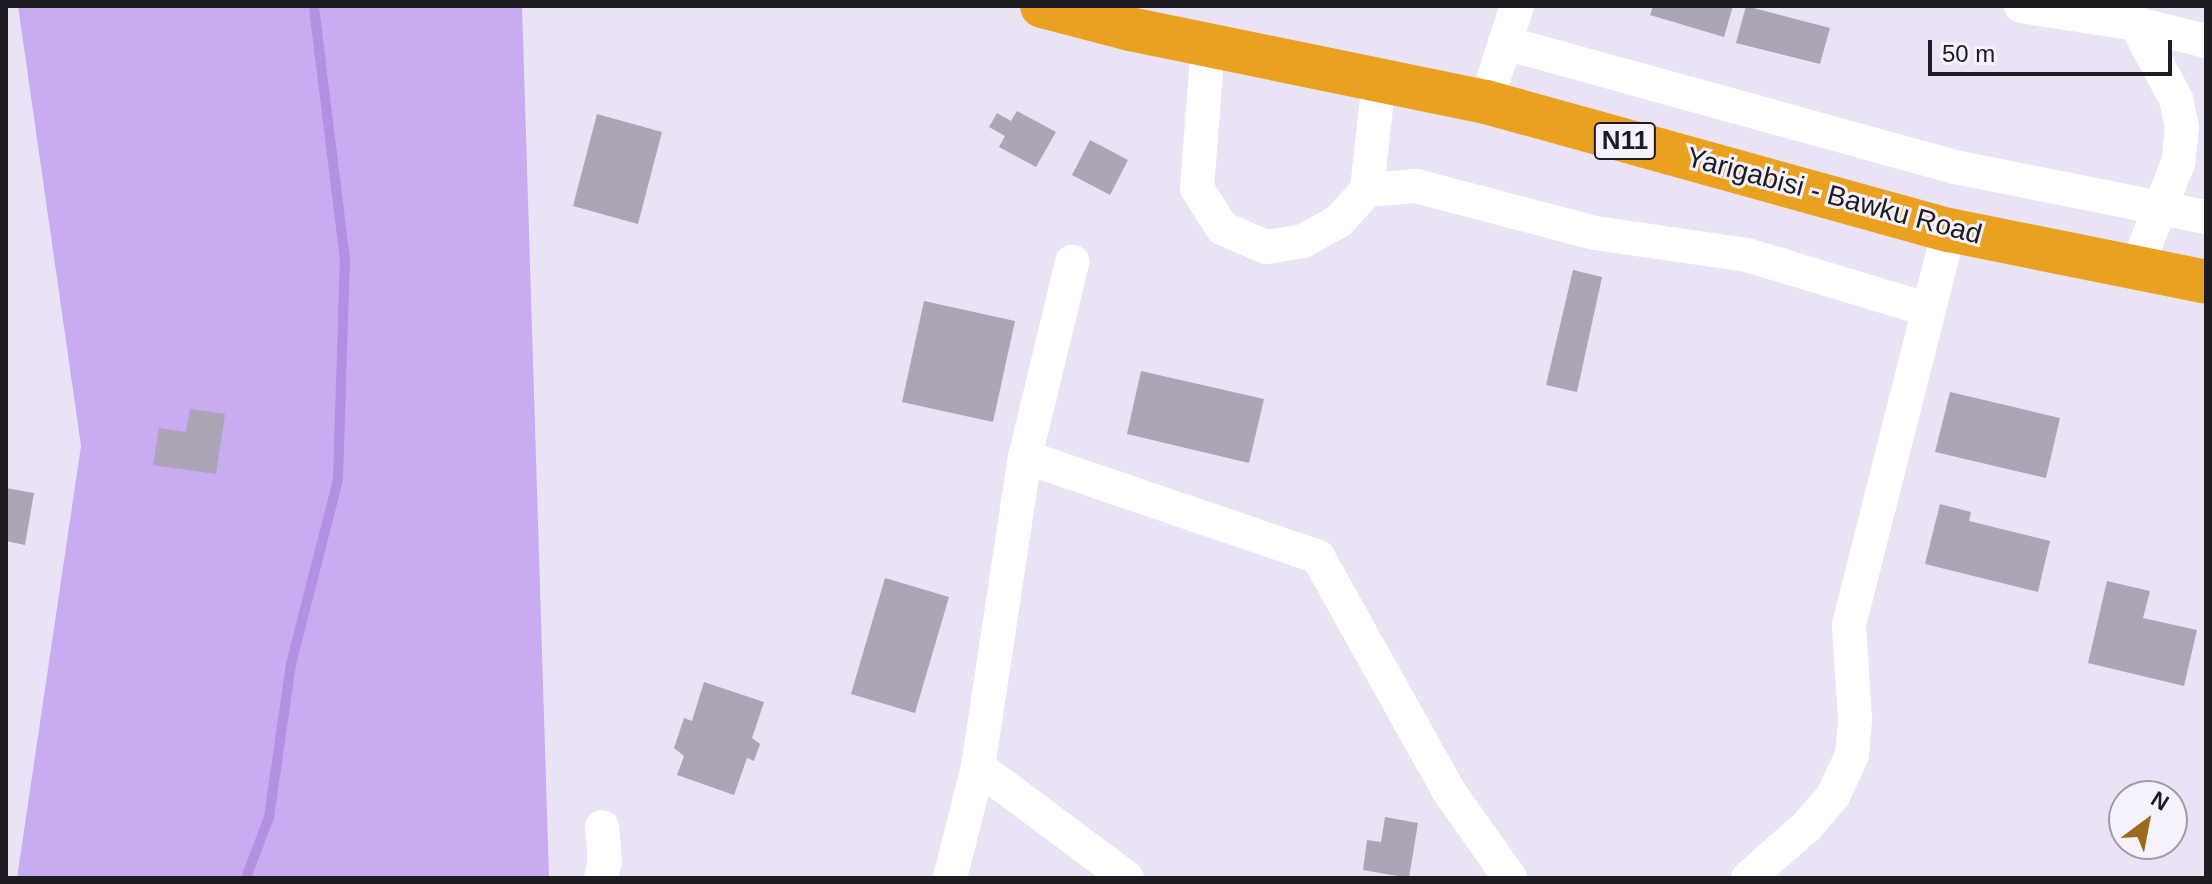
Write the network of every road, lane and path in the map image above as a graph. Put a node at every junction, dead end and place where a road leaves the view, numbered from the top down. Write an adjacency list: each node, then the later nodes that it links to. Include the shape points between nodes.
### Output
1 (1042, 6): 7 (highway, Yarigabisi - Bawku Road / N11)
2 (1517, 6): 6 (street)
3 (2021, 6): 4 (street)
4 (2131, 15): 5 (street); 11 (street, via 2176,99 2182,127 2178,163)
5 (2206, 41)
6 (1505, 43): 9 (street); 11 (street, via 1955,167)
7 (1208, 45): 8 (highway, Yarigabisi - Bawku Road / N11); 10 (street, via 1197,188 1222,228 1266,247 1303,241 1339,221)
8 (1379, 80): 9 (highway, Yarigabisi - Bawku Road / N11); 10 (street)
9 (1486, 102): 13 (highway, Yarigabisi - Bawku Road / N11)
10 (1367, 190): 17 (street, via 1416,186 1595,233 1747,255)
11 (2161, 206): 12 (street); 15 (street)
12 (2206, 217)
13 (1949, 230): 15 (highway, Yarigabisi - Bawku Road / N11); 17 (street)
14 (1072, 262): 18 (street)
15 (2137, 266): 16 (highway, Yarigabisi - Bawku Road / N11)
16 (2206, 282)
17 (1926, 309): 25 (street, via 1849,625 1852,755 1833,796)
18 (1025, 457): 19 (street); 24 (street, via 1318,557 1448,790)
19 (978, 767): 22 (street); 23 (street)
20 (602, 827): 21 (street)
21 (601, 878)
22 (950, 878)
23 (1127, 878)
24 (1510, 878)
25 (1748, 878)

